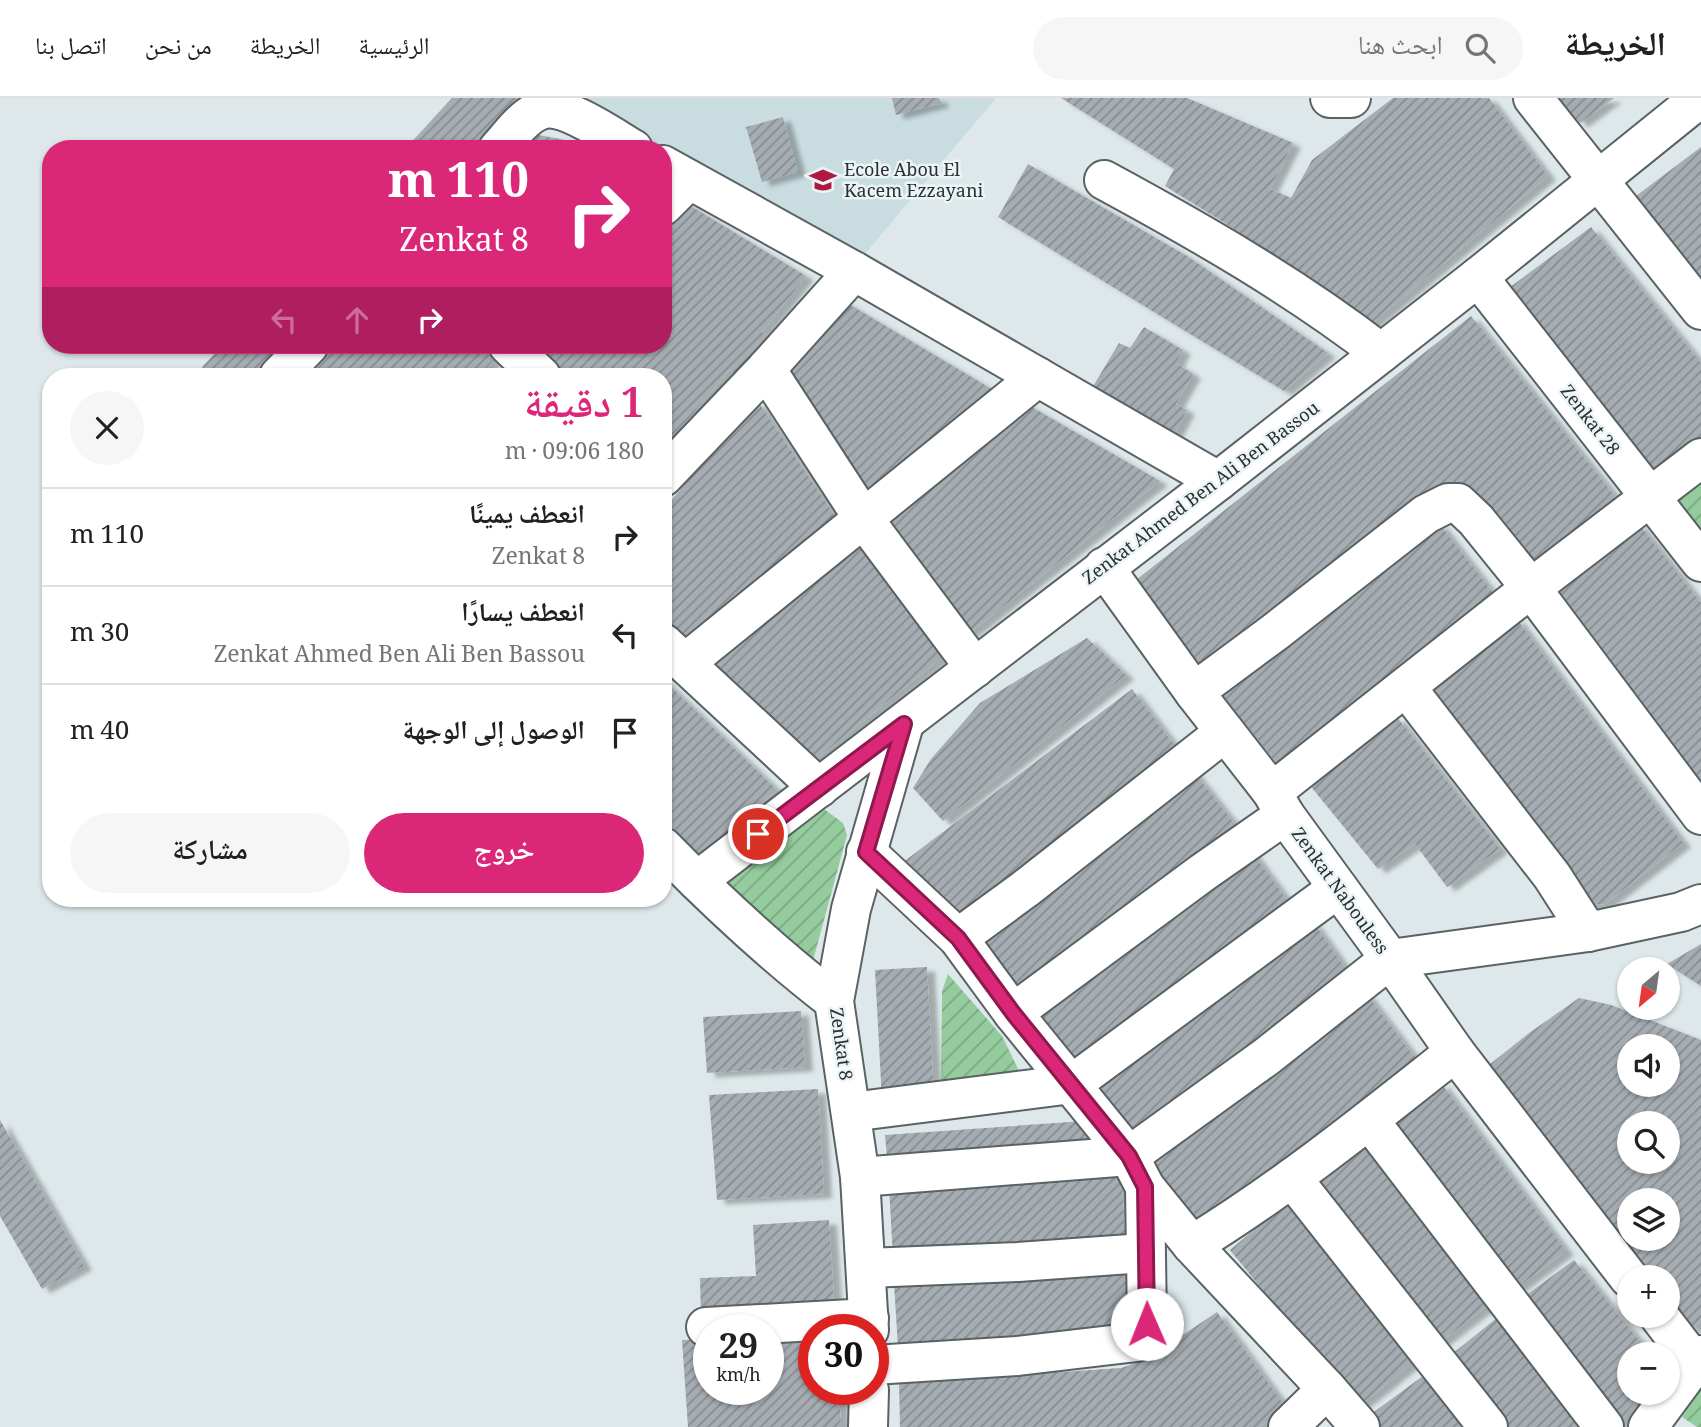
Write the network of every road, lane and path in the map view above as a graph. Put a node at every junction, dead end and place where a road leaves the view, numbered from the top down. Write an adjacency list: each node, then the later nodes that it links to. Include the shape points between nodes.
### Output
1 (1330, 98): 2 (street)
2 (1350, 98)
3 (1533, 98): 9 (street)
4 (1700, 98): 9 (street, Zenkat Ahmed Ben Ali Ben Bassou)
5 (507, 140): 6 (street, via 531,115 547,107 568,113)
6 (617, 140)
7 (676, 172): 10 (street)
8 (1104, 180): 13 (street, via 1272,276)
9 (1598, 180): 11 (street, Zenkat Ahmed Ben Ali Ben Bassou); 12 (street)
10 (854, 271): 16 (street); 17 (street)
11 (1478, 277): 13 (street, Zenkat Ahmed Ben Ali Ben Bassou); 21 (street, Zenkat 28)
12 (1701, 310)
13 (1381, 353): 20 (street, Zenkat Ahmed Ben Ali Ben Bassou)
14 (300, 354): 15 (street)
15 (287, 368)
16 (766, 369): 19 (street); 22 (street)
17 (1038, 377): 20 (street); 22 (street)
18 (1701, 458): 21 (street)
19 (672, 468)
20 (1218, 481): 24 (street, Zenkat Ahmed Ben Ali Ben Bassou)
21 (1650, 497): 23 (street, Zenkat 28); 25 (street)
22 (863, 518): 26 (street); 27 (street)
23 (1701, 562)
24 (1104, 567): 27 (street, Zenkat Ahmed Ben Ali Ben Bassou); 29 (street, Zenkat Nabouless)
25 (1531, 588): 28 (street); 29 (street, via 1476,520 1458,503 1448,503 1426,514); 34 (street)
26 (674, 653): 32 (street)
27 (975, 668): 30 (street, Zenkat Ahmed Ben Ali Ben Bassou)
28 (1406, 687): 33 (street); 40 (street, via 1552,876)
29 (1194, 692): 31 (street, Zenkat Nabouless)
30 (904, 724): 32 (street, Zenkat Ahmed Ben Ali Ben Bassou); 35 (street, Zenkat 8)
31 (1225, 732): 33 (street, Zenkat Nabouless); 41 (street)
32 (819, 788): 37 (street, Zenkat Ahmed Ben Ali Ben Bassou)
33 (1278, 804): 38 (street, Zenkat Nabouless); 44 (street, via 1202,873)
34 (1701, 815)
35 (866, 852): 41 (street); 43 (street, Zenkat 8)
36 (672, 856): 37 (street)
37 (697, 881): 43 (street)
38 (1338, 888): 42 (street, Zenkat Nabouless); 46 (street)
39 (1701, 904): 40 (street, Zenkat Nabouless)
40 (1588, 932): 42 (street, Zenkat Nabouless)
41 (958, 938): 44 (street)
42 (1390, 959): 45 (street); 49 (street, via 1266,1056)
43 (835, 1002): 47 (street, Zenkat 8)
44 (1013, 1013): 46 (street)
45 (1455, 1052): 48 (street); 54 (street)
46 (1072, 1084): 47 (street); 49 (street)
47 (851, 1112): 50 (street, Zenkat 8)
48 (1369, 1120): 51 (street); 67 (street)
49 (1137, 1171): 50 (street); 52 (street); 53 (street)
50 (860, 1177): 55 (street, Zenkat 8)
51 (1292, 1178): 52 (street); 66 (street)
52 (1192, 1245): 60 (street)
53 (1144, 1253): 55 (street); 59 (street, via 1147,1324 1133,1344)
54 (1619, 1265)
55 (867, 1268): 56 (street, Zenkat 8)
56 (869, 1314)
57 (1669, 1328): 58 (street)
58 (1698, 1359): 62 (street)
59 (889, 1364)
60 (1327, 1389): 64 (street); 65 (street)
61 (869, 1405): 63 (street)
62 (1664, 1422)
63 (868, 1427)
64 (1287, 1427)
65 (1360, 1427)
66 (1488, 1427)
67 (1604, 1427)

